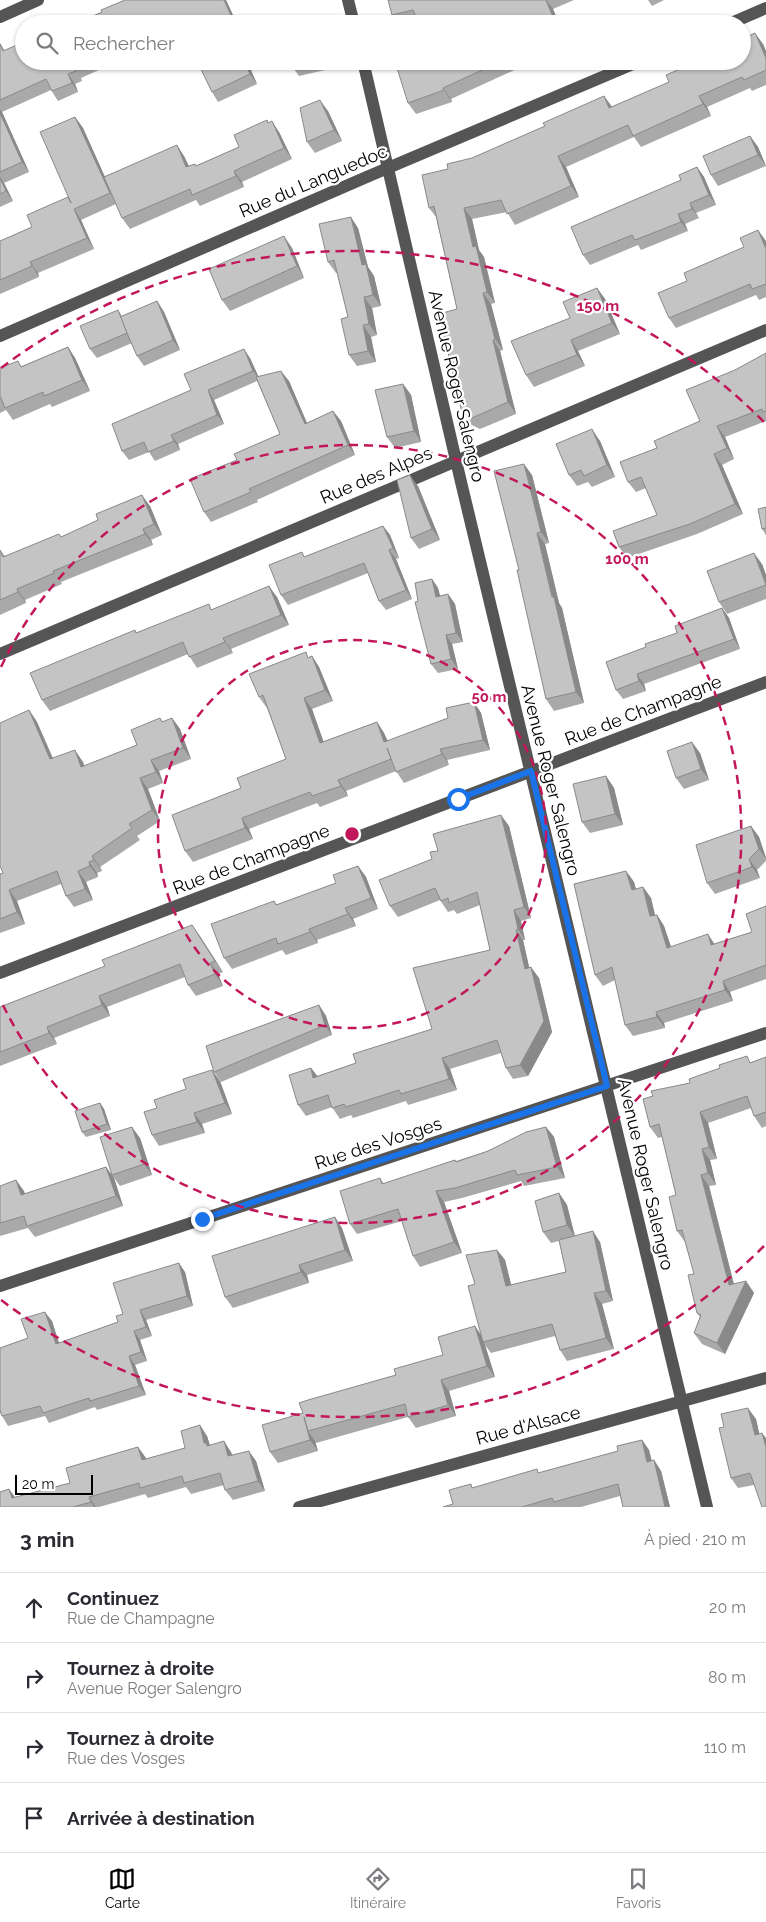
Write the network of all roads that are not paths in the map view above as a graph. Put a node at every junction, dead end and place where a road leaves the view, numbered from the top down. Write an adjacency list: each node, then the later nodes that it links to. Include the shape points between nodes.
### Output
1 (38, 0): 6 (street)
2 (348, 0): 4 (street)
3 (766, 8): 5 (street)
4 (352, 15)
5 (750, 15)
6 (0, 17)
7 (365, 70): 9 (street, Avenue Roger Salengro)
8 (619, 70): 9 (street, Rue du Languedoc)
9 (388, 168): 11 (street, Rue du Languedoc); 12 (street, Avenue Roger Salengro)
10 (766, 330): 12 (street, Rue des Alpes)
11 (0, 336)
12 (457, 460): 13 (street, Rue des Alpes); 15 (street, Avenue Roger Salengro)
13 (0, 654)
14 (766, 682): 15 (street, Rue de Champagne)
15 (531, 771): 16 (street, Rue de Champagne); 18 (street, Avenue Roger Salengro)
16 (0, 974)
17 (766, 1033): 18 (street, Rue des Vosges)
18 (607, 1086): 19 (street, Rue des Vosges); 21 (street, Avenue Roger Salengro)
19 (0, 1286)
20 (766, 1378): 21 (street, Rue d'Alsace)
21 (682, 1401): 22 (street, Rue d'Alsace); 23 (street, Avenue Roger Salengro)
22 (299, 1507)
23 (708, 1507)

